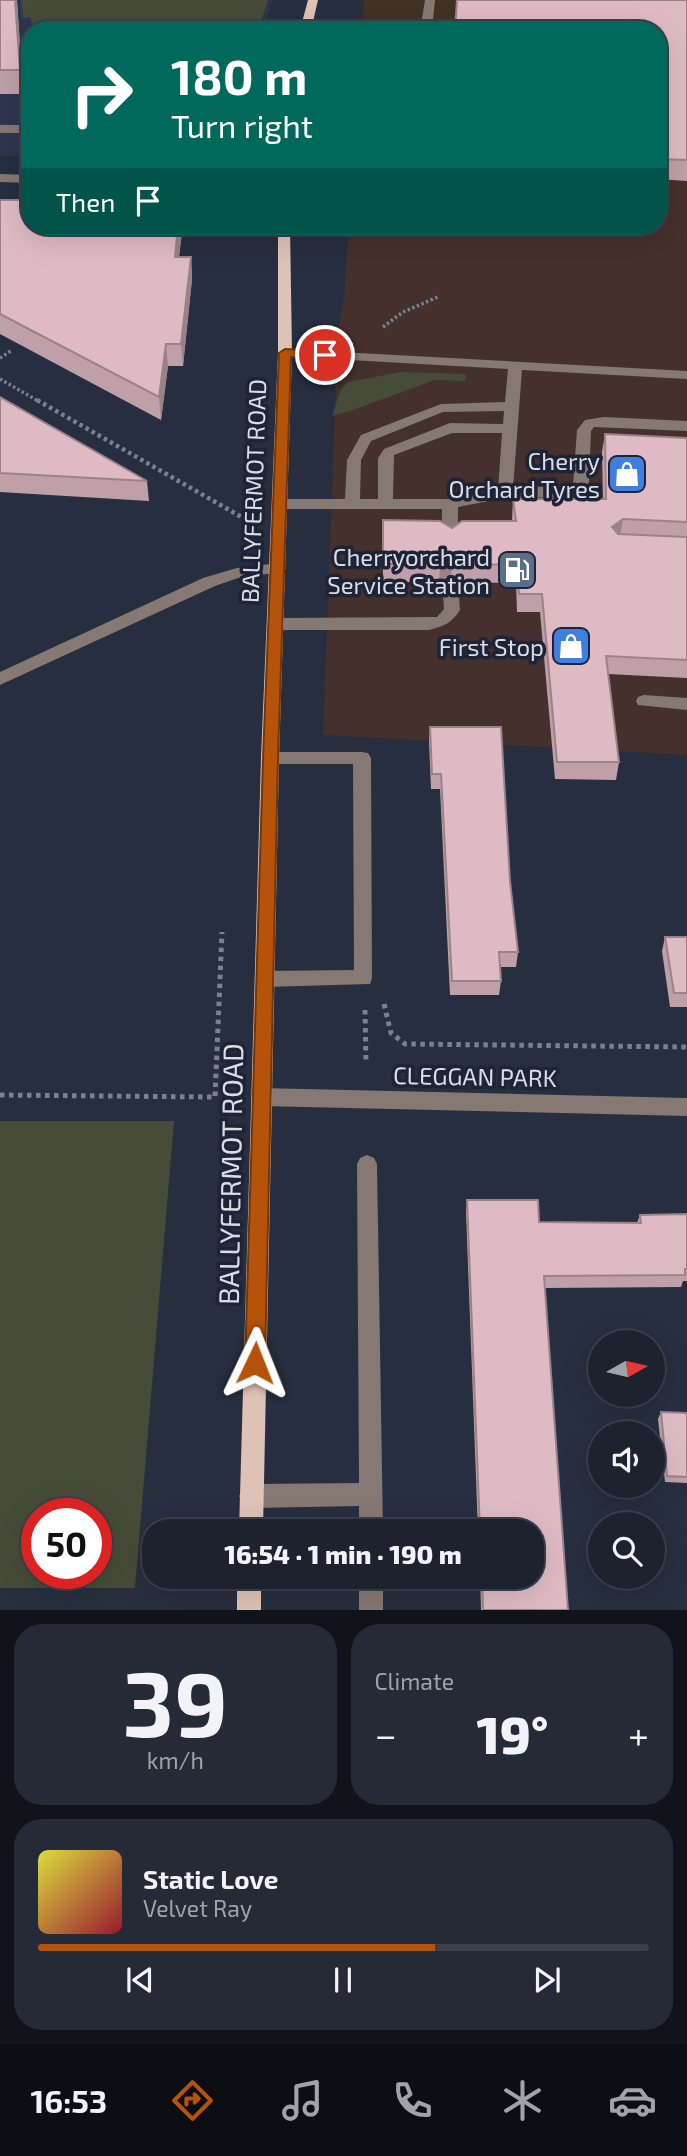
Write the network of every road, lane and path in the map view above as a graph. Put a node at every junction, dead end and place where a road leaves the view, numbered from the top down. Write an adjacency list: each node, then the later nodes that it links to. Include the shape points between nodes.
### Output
1 (313, 0): 3 (main road)
2 (430, 0): 4 (street)
3 (307, 21)
4 (427, 21)
5 (0, 129): 6 (street)
6 (21, 130)
7 (0, 178): 8 (street)
8 (21, 178)
9 (284, 235): 13 (main road, BALLYFERMOT ROAD)
10 (438, 297): 11 (path, via 403,312)
11 (375, 333)
12 (12, 350): 14 (path)
13 (285, 353): 15 (street); 22 (main road, BALLYFERMOT ROAD)
14 (0, 358)
15 (515, 366): 16 (street); 18 (street)
16 (687, 375)
17 (0, 379): 26 (path, via 231,513)
18 (512, 407): 20 (street); 23 (street, via 440,408 366,438 356,446)
19 (687, 426): 21 (street, via 590,423 584,430 579,488)
20 (510, 429): 21 (street); 24 (street, via 450,428 389,452 384,466)
21 (505, 493): 25 (street)
22 (281, 504): 23 (street); 26 (main road, BALLYFERMOT ROAD)
23 (353, 504): 24 (street)
24 (386, 504): 25 (street)
25 (450, 504): 27 (street)
26 (280, 533): 28 (main road, BALLYFERMOT ROAD)
27 (450, 539)
28 (278, 568): 30 (main road, BALLYFERMOT ROAD); 31 (street, via 209,582)
29 (450, 582): 30 (street, via 452,610 442,621)
30 (276, 624): 34 (main road, BALLYFERMOT ROAD)
31 (0, 679)
32 (644, 701): 33 (street)
33 (687, 704)
34 (270, 758): 36 (main road, BALLYFERMOT ROAD); 36 (street, via 362,758 364,956 363,978)
35 (222, 932): 39 (path, via 215,1097)
36 (265, 979): 40 (main road, BALLYFERMOT ROAD)
37 (384, 994): 38 (path, via 391,1032 405,1044)
38 (687, 1048)
39 (0, 1095)
40 (261, 1097): 41 (street, CLEGGAN PARK); 44 (main road, BALLYFERMOT ROAD)
41 (687, 1107)
42 (367, 1164): 43 (street)
43 (370, 1494): 44 (street); 46 (street)
44 (251, 1496): 45 (main road, BALLYFERMOT ROAD)
45 (251, 1519)
46 (370, 1519)
47 (249, 1589): 49 (main road)
48 (371, 1589): 50 (street)
49 (248, 1610)
50 (371, 1610)

